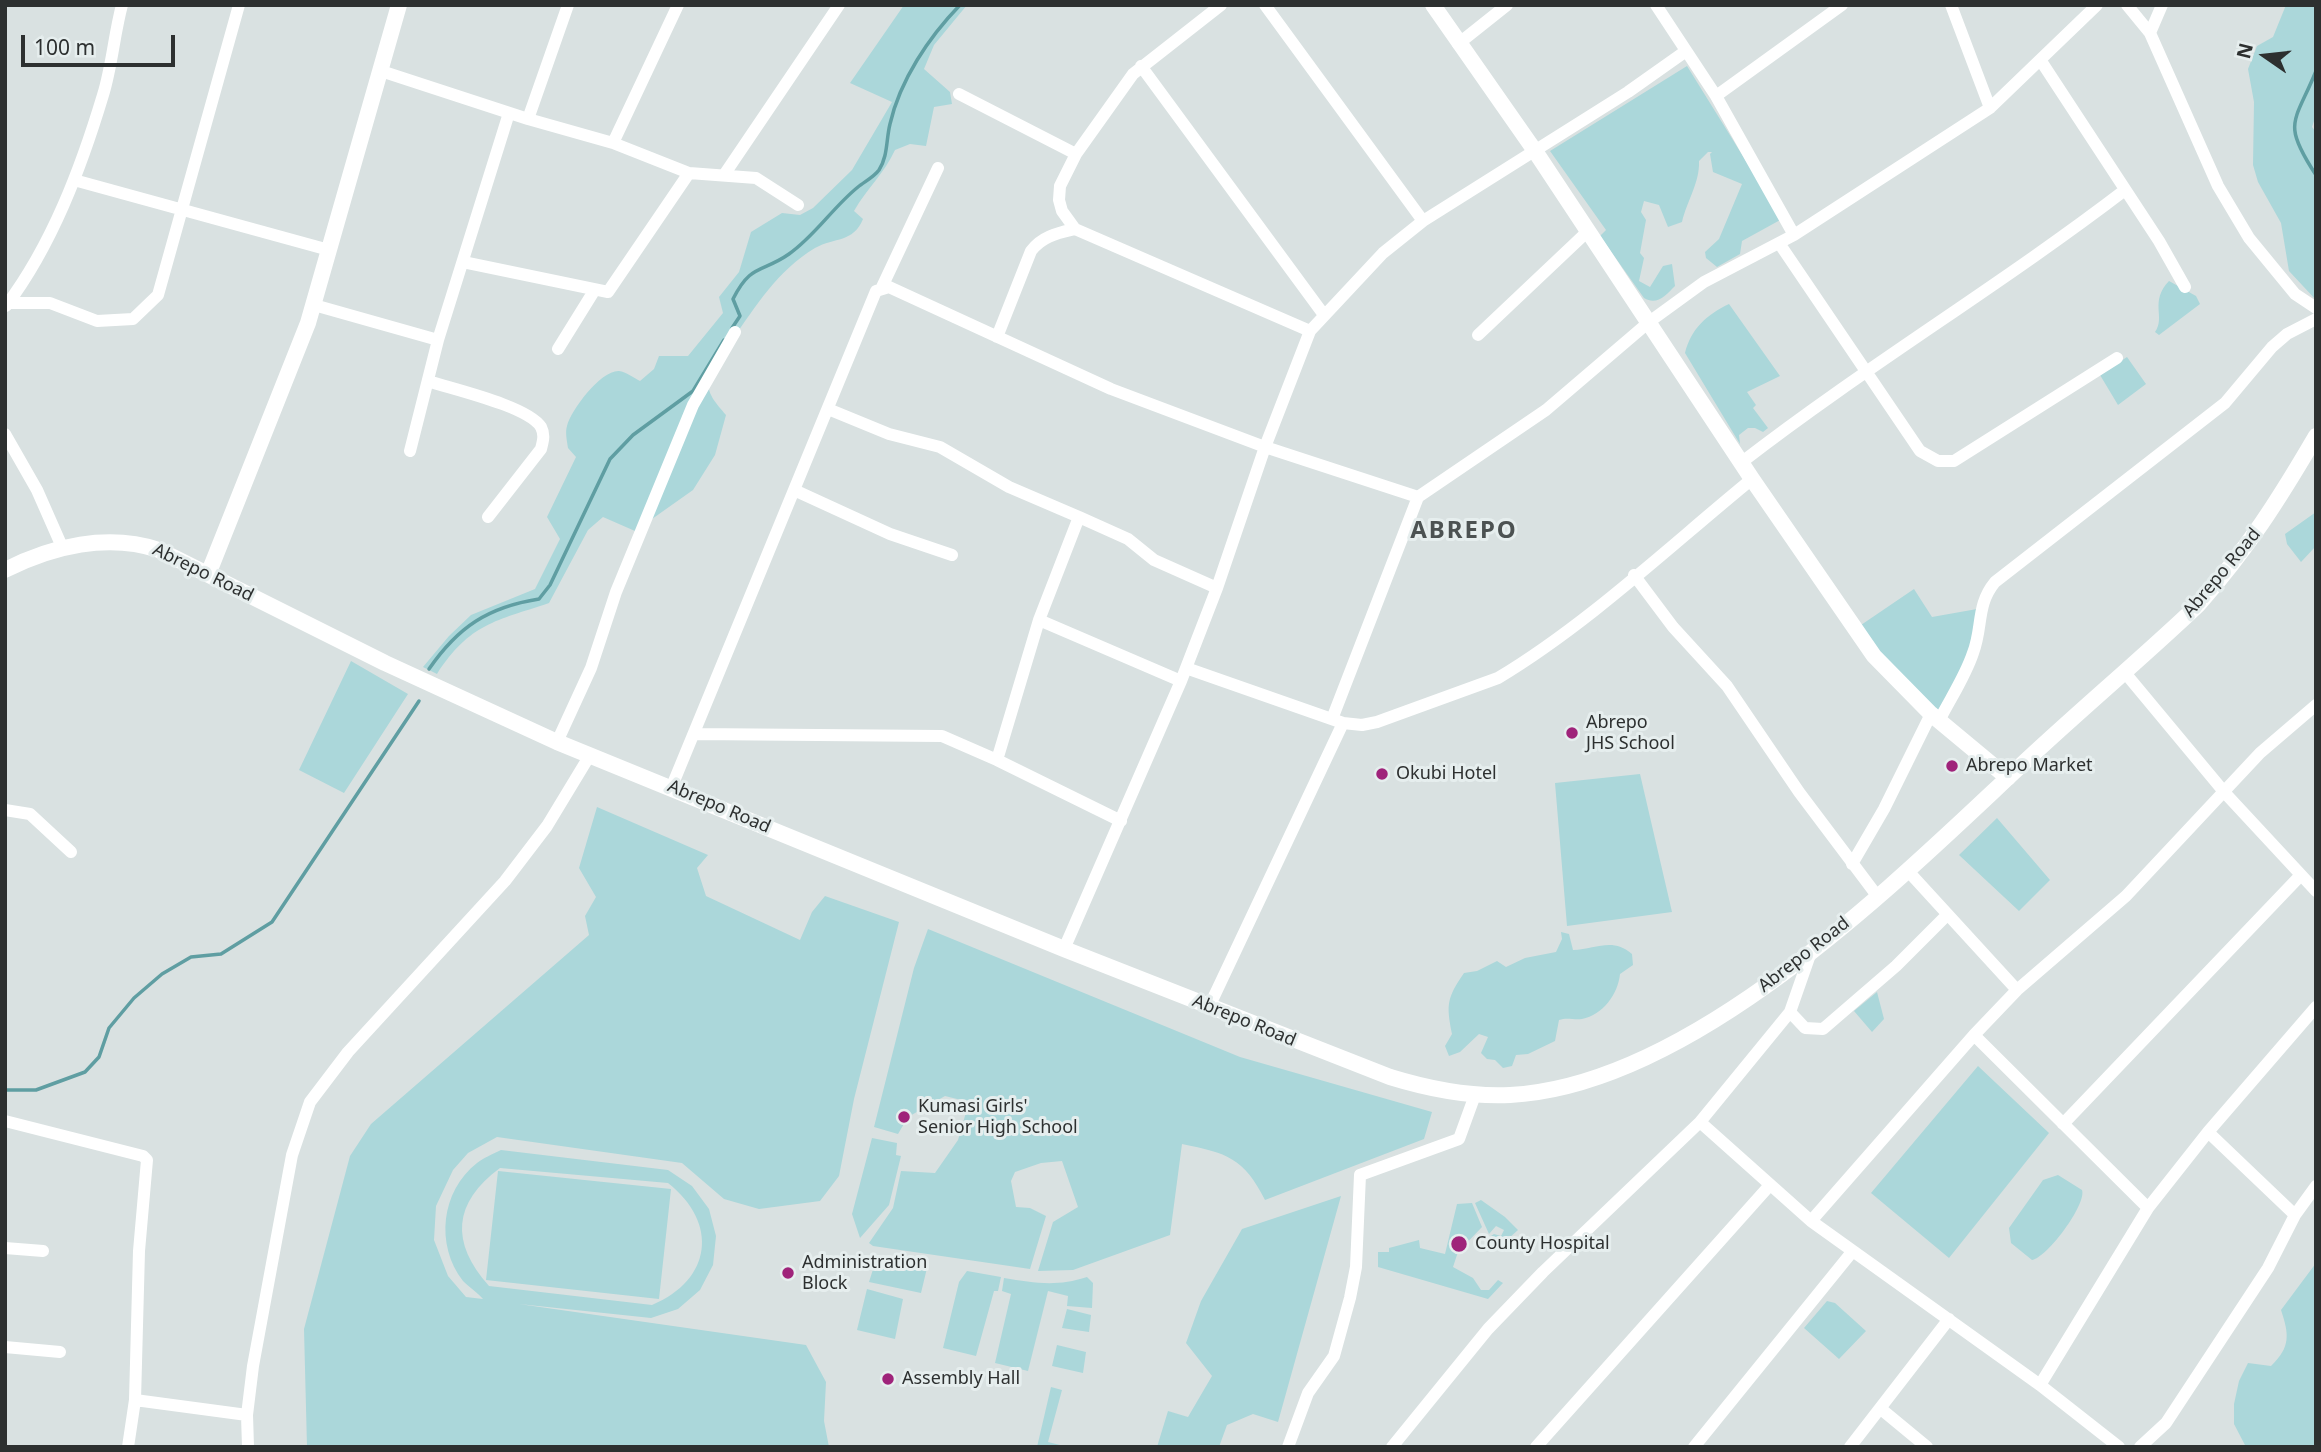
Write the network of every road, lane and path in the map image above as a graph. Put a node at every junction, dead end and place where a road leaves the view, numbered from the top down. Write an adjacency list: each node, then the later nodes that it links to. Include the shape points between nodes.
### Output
1 (122, 5): 34 (street, via 103,95)
2 (239, 5): 37 (street)
3 (399, 5): 22 (main road)
4 (568, 5): 27 (street)
5 (678, 5): 28 (street)
6 (839, 5): 33 (street)
7 (1221, 5): 21 (street)
8 (1265, 5): 38 (street)
9 (1433, 5): 18 (main road)
10 (1507, 5): 18 (street)
11 (1656, 5): 19 (street)
12 (1842, 5): 24 (street)
13 (1951, 5): 25 (street)
14 (2097, 5): 20 (street)
15 (2127, 5): 17 (street)
16 (2162, 5): 17 (street)
17 (2150, 33): 50 (street, via 2218,186 2249,238 2295,294)
18 (1458, 44): 29 (main road)
19 (1686, 51): 24 (street); 29 (street)
20 (2041, 61): 25 (street); 35 (street)
21 (1141, 66): 30 (street); 51 (street)
22 (381, 71): 26 (street); 43 (main road)
23 (958, 94): 30 (street)
24 (1716, 96): 41 (street)
25 (1990, 108): 41 (street)
26 (509, 113): 27 (street); 44 (street)
27 (528, 119): 28 (street)
28 (613, 143): 32 (street)
29 (1535, 151): 38 (street); 40 (main road)
30 (1076, 154): 39 (street, via 1060,186 1059,200)
31 (938, 168): 45 (street)
32 (689, 173): 33 (street); 47 (street, via 611,290)
33 (724, 175): 36 (street, via 756,178)
34 (74, 180): 37 (street); 48 (street)
35 (2125, 190): 46 (street); 61 (street)
36 (798, 205)
37 (182, 209): 43 (street); 48 (street, via 158,295 132,320 96,321 50,303)
38 (1423, 221): 51 (street, via 1383,253)
39 (1075, 229): 54 (street); 57 (street, via 1053,234 1031,251)
40 (1588, 231): 53 (main road); 56 (street)
41 (1794, 235): 42 (street)
42 (1779, 243): 53 (street, via 1704,282); 61 (street)
43 (329, 250): 49 (main road)
44 (463, 262): 47 (street); 58 (street)
45 (882, 287): 57 (street); 63 (street, via 876,291)
46 (2185, 287)
47 (594, 291): 59 (street)
48 (7, 305)
49 (314, 305): 58 (street); 77 (main road)
50 (2316, 309)
51 (1324, 315): 54 (street)
52 (2316, 319): 85 (street, via 2287,334 2225,403 1995,582 1980,609 1973,654)
53 (1650, 322): 68 (main road); 71 (street, via 1546,410)
54 (1311, 331): 66 (street)
55 (734, 332): 88 (street, via 693,405)
56 (1478, 335)
57 (997, 337): 66 (street, via 1111,389)
58 (438, 340): 62 (street)
59 (558, 349)
60 (2117, 358): 61 (street, via 1954,461 1938,461 1920,451)
61 (1865, 372): 68 (street)
62 (428, 381): 67 (street); 72 (street, via 511,407 541,428 541,449)
63 (828, 409): 70 (street); 73 (street, via 889,434 940,447 1009,487)
64 (5, 434): 74 (street)
65 (2316, 436): 82 (main road, Abrepo Road, via 2241,556)
66 (1265, 447): 71 (street); 79 (street)
67 (410, 451)
68 (1742, 462): 69 (main road)
69 (1752, 479): 78 (street); 85 (main road, via 1874,656)
70 (794, 491): 75 (street, via 890,534); 87 (street)
71 (1418, 497): 86 (street)
72 (488, 517)
73 (1079, 517): 79 (street, via 1128,539 1154,560); 80 (street)
74 (63, 549): 76 (main road, Abrepo Road); 77 (main road, Abrepo Road, via 102,542 142,544)
75 (952, 555)
76 (5, 570)
77 (209, 572): 88 (main road, Abrepo Road, via 365,654)
78 (1634, 575): 86 (street, via 1498,678 1377,722); 97 (street, via 1727,687)
79 (1217, 588): 81 (street)
80 (1038, 620): 83 (street); 90 (street)
81 (1186, 668): 83 (street); 86 (street)
82 (2126, 674): 91 (main road, Abrepo Road); 93 (street)
83 (1181, 681): 95 (street)
84 (2316, 705): 93 (street, via 2260,753)
85 (1935, 718): 91 (main road); 97 (street)
86 (1338, 721): 106 (street)
87 (694, 734): 90 (street, via 942,736); 92 (street)
88 (557, 742): 89 (main road, Abrepo Road)
89 (590, 755): 92 (main road, Abrepo Road); 129 (street, via 547,826 505,881 348,1052 310,1102 292,1155)
90 (997, 760): 95 (street)
91 (2008, 778): 98 (main road, Abrepo Road)
92 (672, 786): 103 (main road, Abrepo Road)
93 (2225, 793): 99 (street); 105 (street, via 2126,896)
94 (5, 810): 96 (street, via 30,814)
95 (1121, 821): 103 (street)
96 (71, 852)
97 (1852, 864): 101 (street)
98 (1908, 871): 101 (main road, Abrepo Road); 102 (street)
99 (2301, 876): 100 (street); 113 (street)
100 (2316, 891)
101 (1878, 897): 104 (main road, Abrepo Road)
102 (1947, 915): 105 (street); 108 (street, via 1823,1029 1805,1028)
103 (1064, 949): 106 (main road, Abrepo Road)
104 (1812, 949): 108 (street); 110 (main road, Abrepo Road, via 1704,1028 1634,1062 1566,1086)
105 (2017, 990): 109 (street)
106 (1209, 1007): 110 (main road, Abrepo Road, via 1390,1077)
107 (2316, 1007): 114 (street)
108 (1790, 1012): 112 (street)
109 (1974, 1035): 113 (street); 119 (street)
110 (1475, 1095): 132 (street, via 1459,1139 1360,1175 1356,1266 1344,1321 1334,1356 1308,1394)
111 (5, 1121): 127 (street, via 148,1160 139,1251)
112 (1700, 1122): 115 (street); 133 (street, via 1497,1319)
113 (2063, 1124): 117 (street)
114 (2208, 1132): 117 (street); 118 (street)
115 (1770, 1185): 119 (street); 134 (street)
116 (2316, 1186): 118 (street)
117 (2148, 1208): 126 (street)
118 (2295, 1214): 139 (street, via 2268,1268 2166,1423)
119 (1811, 1221): 122 (street)
120 (5, 1248): 121 (street)
121 (43, 1251)
122 (1852, 1252): 123 (street); 135 (street)
123 (1949, 1319): 126 (street); 128 (street)
124 (5, 1347): 125 (street)
125 (60, 1352)
126 (2040, 1385): 138 (street)
127 (135, 1400): 129 (street); 130 (street)
128 (1881, 1409): 136 (street); 137 (street)
129 (247, 1415): 131 (street)
130 (128, 1447)
131 (248, 1447)
132 (1288, 1447)
133 (1392, 1447)
134 (1536, 1447)
135 (1694, 1447)
136 (1850, 1447)
137 (1927, 1447)
138 (2119, 1447)
139 (2140, 1447)

